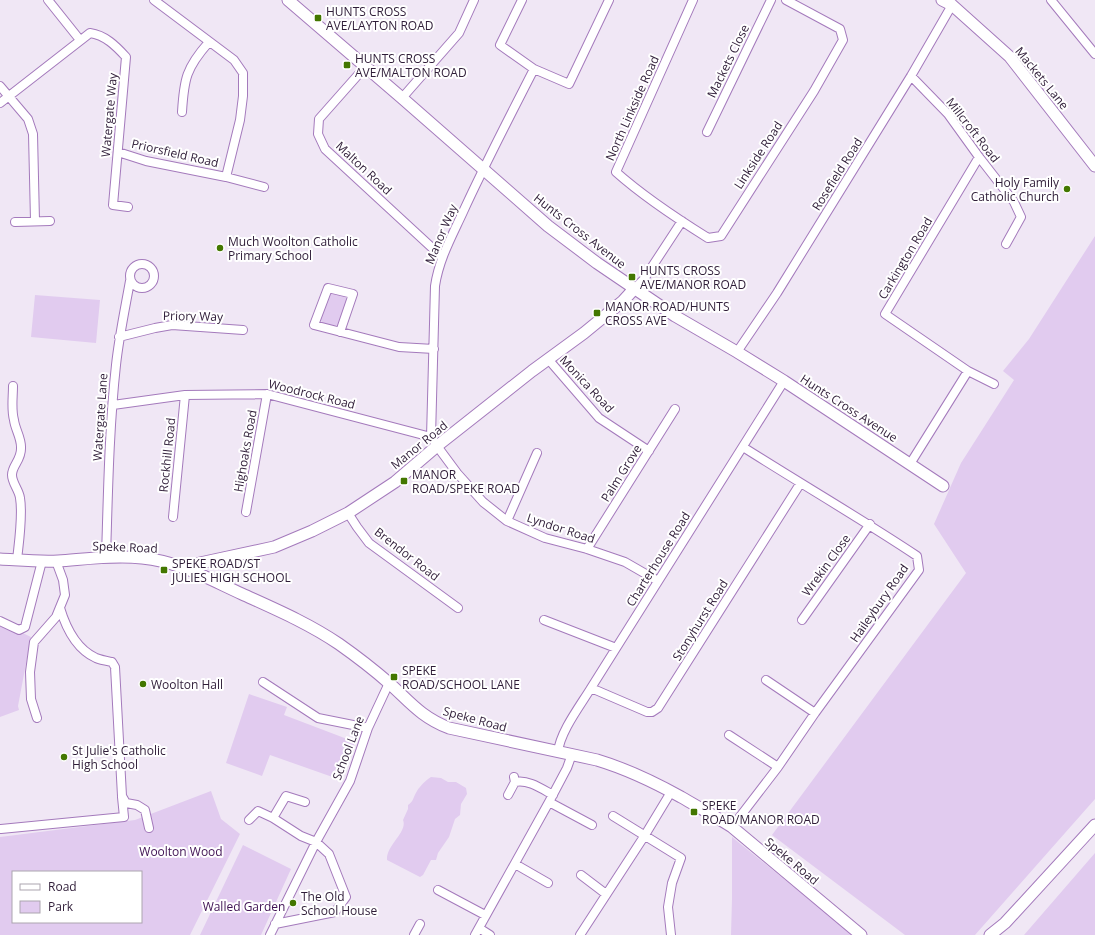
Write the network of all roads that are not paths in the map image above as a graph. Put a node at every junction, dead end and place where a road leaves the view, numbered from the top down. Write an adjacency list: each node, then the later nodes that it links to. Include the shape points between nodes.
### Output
1 (48, 0): 12 (street)
2 (154, 0): 13 (street, Priorsfield Road)
3 (288, 0): 15 (street, Hunts Cross Avenue)
4 (474, 0): 20 (street, via 459,32)
5 (522, 0): 16 (street, via 500,45)
6 (609, 0): 16 (street, via 569,84)
7 (693, 0): 33 (street, North Linkside Road, via 616,172)
8 (771, 0): 23 (street, Mackets Close)
9 (786, 0): 33 (street, Linkside Road, via 840,29 843,40 814,91 721,236 708,238)
10 (1051, 0): 14 (street)
11 (947, 2): 17 (street, Rosefield Road); 26 (street, Mackets Lane, via 1010,57)
12 (80, 40): 19 (street); 24 (street, Watergate Way, via 90,33 99,34 126,56)
13 (209, 42): 22 (street, via 192,62 187,74); 28 (street, Priorsfield Road, via 234,60 242,73 240,120)
14 (1095, 54)
15 (365, 67): 20 (street, Hunts Cross Avenue); 36 (street, Malton Road, via 319,119 318,134 325,149)
16 (534, 69): 27 (street, Manor Way)
17 (911, 76): 25 (street, Millcroft Road, via 948,114); 43 (street, Rosefield Road, via 777,293)
18 (0, 86): 19 (street)
19 (9, 97): 21 (street); 31 (street, via 28,119 33,134)
20 (402, 98): 27 (street, Hunts Cross Avenue)
21 (0, 103)
22 (182, 112)
23 (707, 132)
24 (118, 152): 28 (street, Priorsfield Road, via 146,161); 30 (street, Watergate Way, via 113,205)
25 (979, 157): 35 (street, Millcroft Road, via 1014,202 1021,216); 45 (street, Carkington Road, via 885,314)
26 (1095, 166)
27 (484, 170): 36 (street, Manor Way); 38 (street, Hunts Cross Avenue, via 548,226)
28 (226, 176): 29 (street, Priorsfield Road)
29 (264, 187)
30 (128, 207)
31 (35, 221): 32 (street); 34 (street)
32 (50, 221)
33 (682, 221): 38 (street)
34 (15, 222)
35 (1006, 244)
36 (442, 257): 42 (street, Manor Way, via 435,286)
37 (130, 281): 41 (street, Watergate Lane)
38 (634, 289): 43 (street, Hunts Cross Avenue); 44 (street, Manor Road, via 584,333)
39 (243, 330): 41 (street, Priory Way, via 172,325)
40 (340, 332): 40 (street, via 314,325 328,288 353,294); 42 (street, via 399,348)
41 (119, 337): 51 (street, Watergate Lane)
42 (434, 349): 53 (street, Manor Way)
43 (737, 352): 46 (street, Hunts Cross Avenue)
44 (548, 359): 53 (street, Manor Road); 55 (street, Monica Road, via 599,418)
45 (968, 371): 47 (street); 57 (street)
46 (784, 381): 54 (street, Charterhouse Road); 57 (street, Hunts Cross Avenue)
47 (994, 384)
48 (13, 386): 68 (street, via 12,413 22,449 12,475 20,504)
49 (267, 394): 50 (street, Woodrock Road); 53 (street, Woodrock Road); 60 (street, Highoaks Road)
50 (185, 395): 51 (street, Woodrock Road); 62 (street, Rockhill Road)
51 (113, 405): 66 (street, Watergate Lane)
52 (675, 409): 55 (street, Palm Grove)
53 (434, 441): 61 (street, Manor Road, via 395,482); 63 (street, Lyndor Road, via 457,473 483,502)
54 (742, 447): 58 (street, Haileybury Road); 72 (street, Charterhouse Road)
55 (649, 451): 65 (street, Palm Grove)
56 (537, 453): 63 (street)
57 (910, 464): 59 (street, Hunts Cross Avenue)
58 (800, 484): 64 (street, Haileybury Road); 82 (street, Stonyhurst Road, via 658,708 648,712)
59 (943, 486)
60 (246, 512)
61 (348, 513): 71 (street, Manor Road, via 274,547 200,563); 74 (street, Brendor Road, via 369,543)
62 (173, 517)
63 (507, 521): 65 (street, Lyndor Road, via 545,538)
64 (870, 524): 76 (street, Wrekin Close); 83 (street, Haileybury Road, via 917,556 919,570)
65 (587, 549): 72 (street, Lyndor Road, via 624,562)
66 (106, 557): 70 (street, Speke Road); 71 (street, Speke Road, via 162,561)
67 (0, 559): 68 (street, Speke Road)
68 (17, 560): 69 (street, Speke Road)
69 (42, 561): 70 (street, Speke Road); 77 (street, via 24,627 20,630)
70 (56, 561): 73 (street, via 65,595)
71 (194, 572): 81 (street, Speke Road, via 324,634)
72 (658, 581): 78 (street, Charterhouse Road)
73 (60, 608): 84 (street, via 56,617 34,642 30,687); 92 (street, via 68,628 80,647 98,659 112,662 116,667)
74 (458, 608)
75 (544, 620): 78 (street)
76 (802, 620)
77 (0, 621)
78 (616, 648): 82 (street, Charterhouse Road)
79 (766, 680): 83 (street)
80 (263, 682): 85 (street, via 318,718)
81 (389, 683): 85 (street, School Lane); 87 (street, Speke Road, via 420,712 449,728)
82 (591, 688): 87 (street, Charterhouse Road, via 563,734)
83 (815, 713): 89 (street, Haileybury Road)
84 (37, 718)
85 (368, 728): 104 (street, School Lane, via 350,781)
86 (729, 735): 89 (street)
87 (558, 752): 88 (street, Speke Road)
88 (572, 754): 90 (street, Speke Road, via 618,766); 93 (street)
89 (778, 767): 100 (street, Haileybury Road)
90 (671, 792): 100 (street, Speke Road); 103 (street)
91 (508, 795): 93 (street, via 514,779 532,784)
92 (122, 796): 101 (street, via 126,803 145,810); 102 (street, via 124,817)
93 (551, 798): 98 (street); 105 (street)
94 (305, 802): 96 (street, via 286,796)
95 (613, 816): 103 (street)
96 (274, 818): 97 (street, via 258,811); 104 (street, via 301,836)
97 (249, 820)
98 (592, 825)
99 (1095, 825): 120 (street, via 1005,923)
100 (732, 827): 119 (street, Speke Road)
101 (149, 828)
102 (1, 829)
103 (646, 835): 109 (street); 118 (street, via 681,858 672,883 668,907)
104 (316, 842): 111 (street, School Lane); 111 (street, via 330,854 346,897 336,912)
105 (515, 864): 107 (street); 110 (street)
106 (581, 876): 109 (street)
107 (548, 882)
108 (438, 890): 110 (street)
109 (606, 894): 117 (street)
110 (485, 915): 113 (street)
111 (275, 924): 114 (street, School Lane)
112 (420, 924): 115 (street)
113 (477, 932): 116 (street)
114 (270, 935)
115 (414, 935)
116 (490, 935)
117 (580, 935)
118 (671, 935)
119 (861, 935)
120 (990, 935)

